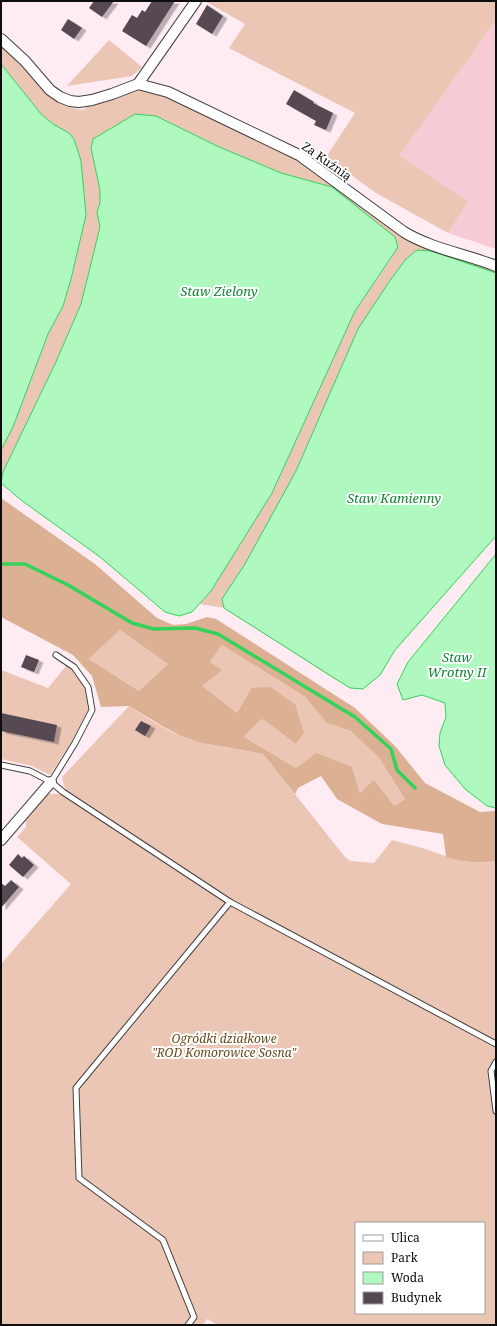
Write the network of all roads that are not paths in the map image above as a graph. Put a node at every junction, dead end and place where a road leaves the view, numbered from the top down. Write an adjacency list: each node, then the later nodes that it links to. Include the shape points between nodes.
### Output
1 (196, 1): 3 (street)
2 (1, 39): 3 (street, via 25,61 50,90 70,102 92,100)
3 (138, 84): 4 (street, Za Kuźnią, via 168,92 298,155 417,240)
4 (496, 266)
5 (56, 655): 7 (lane, via 74,667 88,687 92,710)
6 (1, 765): 7 (lane, via 30,771)
7 (51, 782): 8 (street); 9 (lane)
8 (1, 840)
9 (230, 902): 10 (lane); 13 (lane, via 76,1088 80,1178 163,1240 194,1317)
10 (496, 1044)
11 (496, 1062): 12 (lane, via 491,1071)
12 (496, 1111)
13 (188, 1325)

